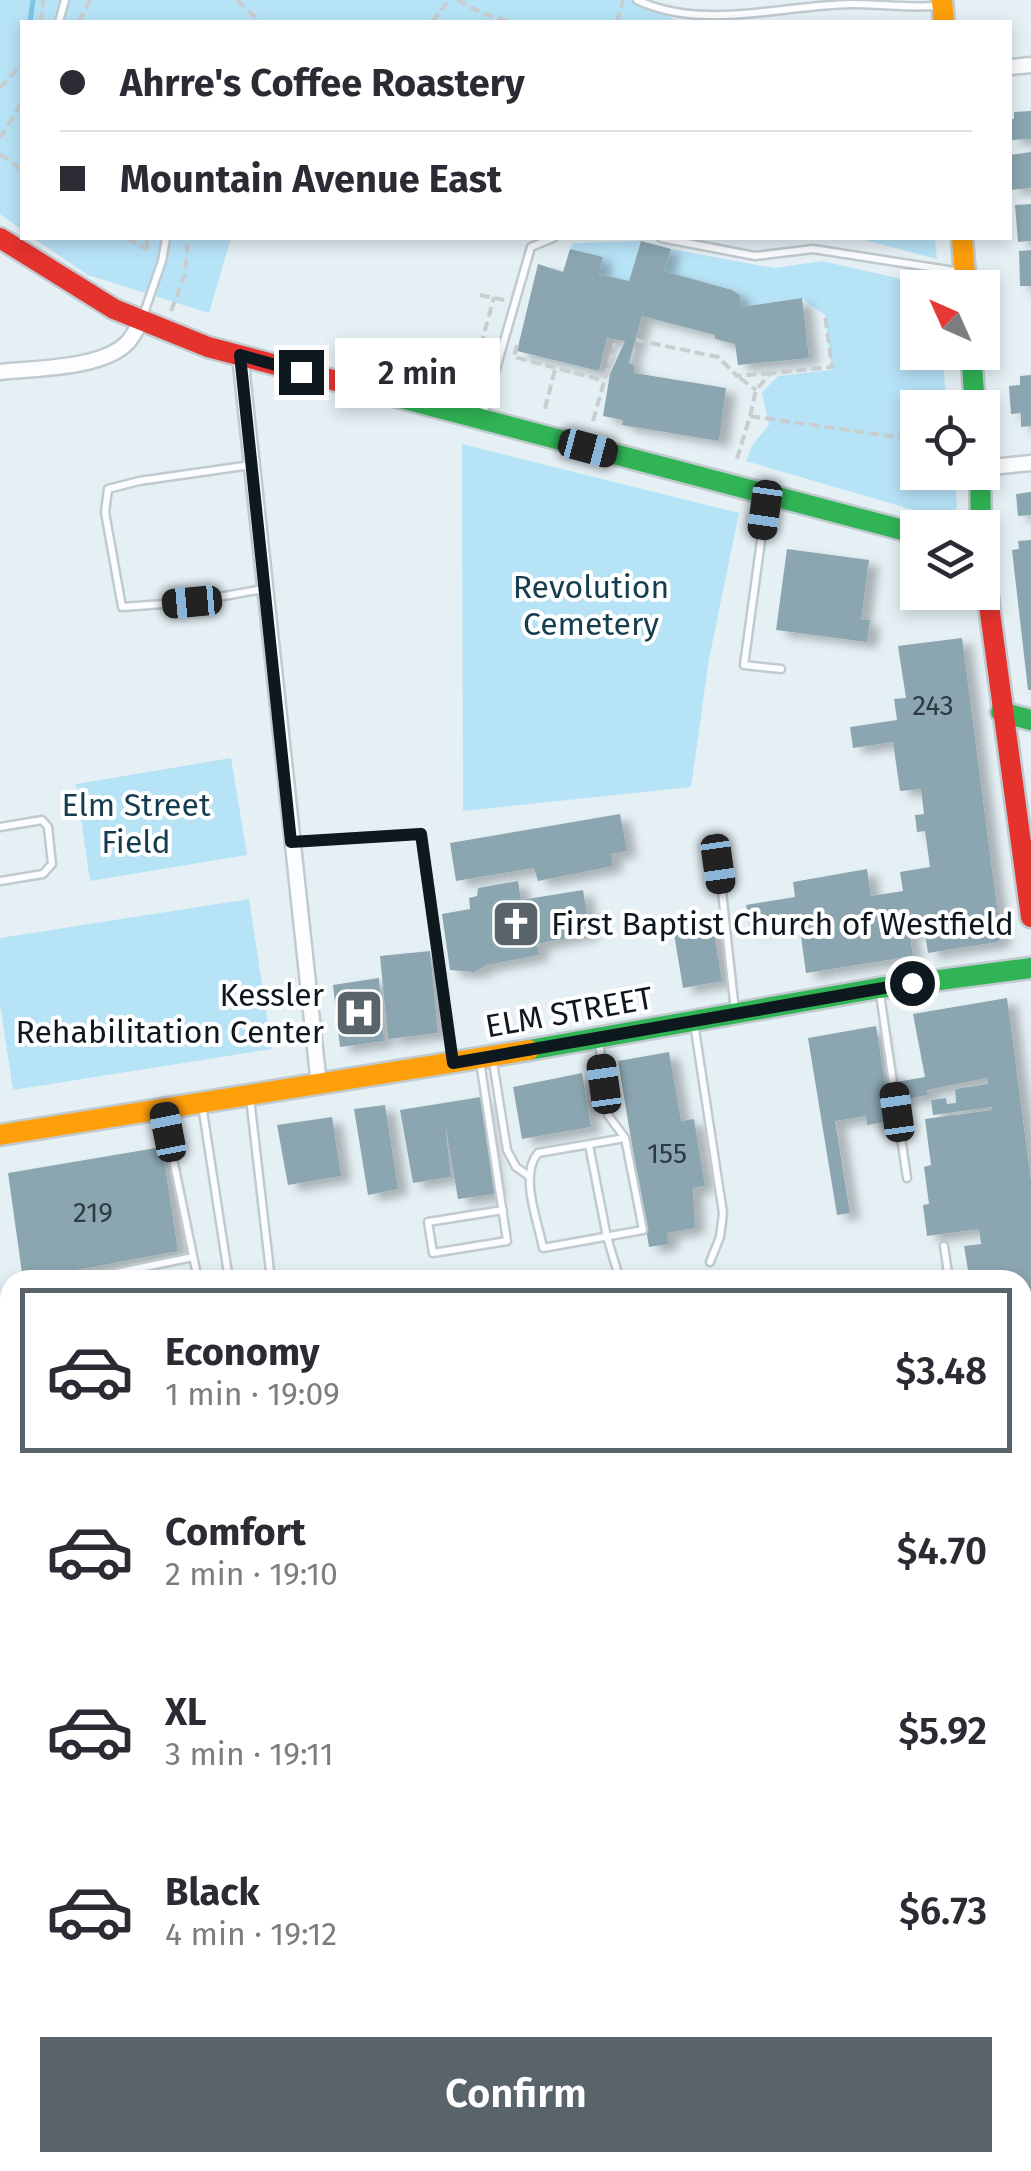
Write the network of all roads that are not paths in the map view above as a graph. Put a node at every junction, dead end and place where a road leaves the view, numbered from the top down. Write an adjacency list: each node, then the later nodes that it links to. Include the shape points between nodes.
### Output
1 (637, 0): 2 (lane)
2 (652, 3): 3 (lane, via 681,14 717,15)
3 (784, 4): 4 (lane)
4 (943, 10)
5 (0, 238): 12 (street)
6 (166, 240): 12 (lane)
7 (548, 240): 15 (lane, via 531,247)
8 (671, 240): 10 (lane, via 755,256 813,250)
9 (962, 240): 11 (street)
10 (914, 270)
11 (964, 270)
12 (140, 322): 13 (street); 14 (street, via 128,342 90,362)
13 (240, 355): 15 (street); 17 (street)
14 (0, 372)
15 (482, 420): 19 (street)
16 (1031, 464): 18 (street)
17 (251, 465): 21 (street); 21 (lane, via 108,489 105,512 122,608)
18 (1000, 468)
19 (767, 496): 20 (street); 23 (lane, via 744,664)
20 (900, 529)
21 (264, 589): 27 (street)
22 (989, 610): 24 (street)
23 (781, 670)
24 (1001, 712): 25 (street); 30 (street)
25 (1031, 720)
26 (0, 827): 29 (lane, via 42,820 52,864 43,874)
27 (291, 842): 37 (lane, via 421,834); 39 (street)
28 (718, 864): 33 (lane)
29 (0, 881)
30 (1031, 916)
31 (1031, 968): 32 (street, ELM STREET)
32 (879, 988): 33 (street, ELM STREET); 48 (lane)
33 (735, 1012): 34 (street, ELM STREET)
34 (694, 1020): 35 (street, ELM STREET); 53 (lane, via 724,1212)
35 (598, 1037): 36 (street, ELM STREET); 38 (lane)
36 (486, 1057): 37 (street, ELM STREET); 47 (lane, via 508,1150); 49 (lane)
37 (453, 1063): 39 (street, ELM STREET)
38 (604, 1084)
39 (319, 1085): 40 (street, ELM STREET)
40 (249, 1096): 41 (street, ELM STREET); 57 (lane)
41 (202, 1104): 42 (street, ELM STREET); 56 (lane)
42 (163, 1110): 44 (street, ELM STREET); 52 (lane)
43 (608, 1115): 45 (lane)
44 (0, 1135)
45 (625, 1138): 46 (lane); 50 (lane, via 642,1230)
46 (589, 1145): 47 (lane, via 538,1153); 50 (lane)
47 (529, 1176): 50 (lane, via 543,1248)
48 (907, 1178)
49 (503, 1210): 49 (lane, via 507,1242 433,1252 428,1222)
50 (607, 1237): 58 (lane)
51 (944, 1246): 59 (lane)
52 (194, 1256): 54 (lane); 55 (lane)
53 (710, 1262)
54 (129, 1270)
55 (196, 1270)
56 (227, 1270)
57 (270, 1270)
58 (617, 1270)
59 (948, 1270)

